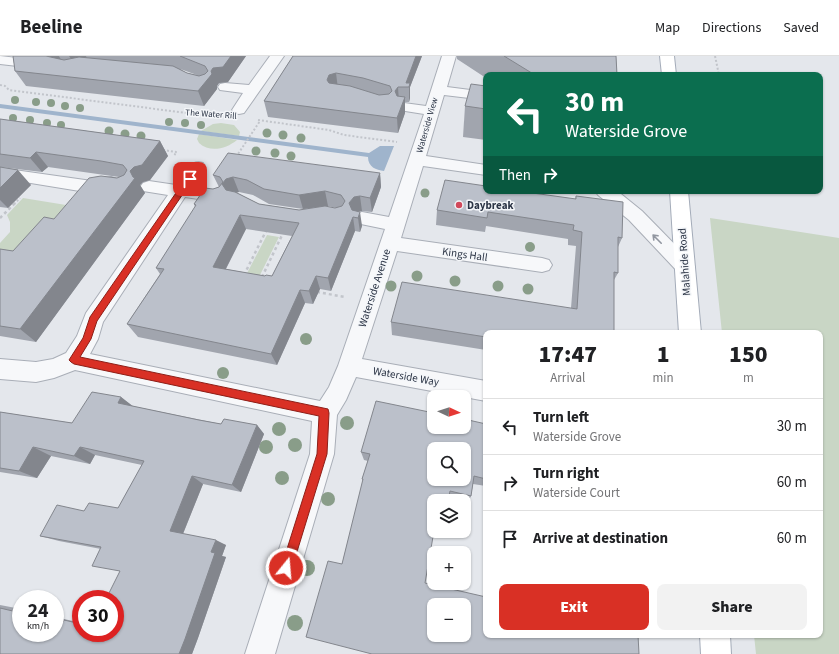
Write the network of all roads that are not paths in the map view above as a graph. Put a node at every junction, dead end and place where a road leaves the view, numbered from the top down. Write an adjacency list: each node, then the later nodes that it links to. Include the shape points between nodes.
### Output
1 (277, 56): 10 (street)
2 (449, 56): 11 (street, Waterside View)
3 (668, 56): 7 (main road)
4 (24, 59): 5 (street); 6 (street); 8 (street)
5 (0, 60)
6 (45, 65)
7 (669, 72)
8 (2, 80)
9 (225, 87): 10 (street)
10 (253, 90): 14 (street)
11 (438, 90): 12 (street, Waterside View); 15 (street, Waterside View)
12 (483, 96)
13 (404, 108): 15 (street)
14 (239, 110)
15 (431, 111): 16 (street, Waterside View)
16 (420, 153): 18 (street); 27 (street, Waterside Avenue)
17 (197, 167): 22 (street)
18 (483, 169)
19 (0, 173): 20 (street, via 92,187 111,183)
20 (126, 185)
21 (149, 187): 22 (street)
22 (182, 191): 25 (street); 32 (street, via 93,319 87,339)
23 (608, 194): 30 (street, one-way to 23, via 626,208)
24 (679, 194): 30 (main road, Malahide Road)
25 (218, 196)
26 (362, 218): 27 (street)
27 (395, 224): 28 (street, Waterside Avenue)
28 (389, 243): 29 (street, Kings Hall); 33 (street, Waterside Avenue)
29 (542, 265)
30 (685, 267): 31 (main road, Malahide Road)
31 (690, 330)
32 (74, 360): 34 (street, via 36,372); 36 (street)
33 (349, 366): 35 (street, Waterside Way); 36 (street, Waterside Avenue, via 338,393)
34 (0, 369)
35 (483, 390)
36 (324, 413): 38 (street, via 322,454)
37 (715, 638): 39 (main road)
38 (260, 654)
39 (716, 654)

